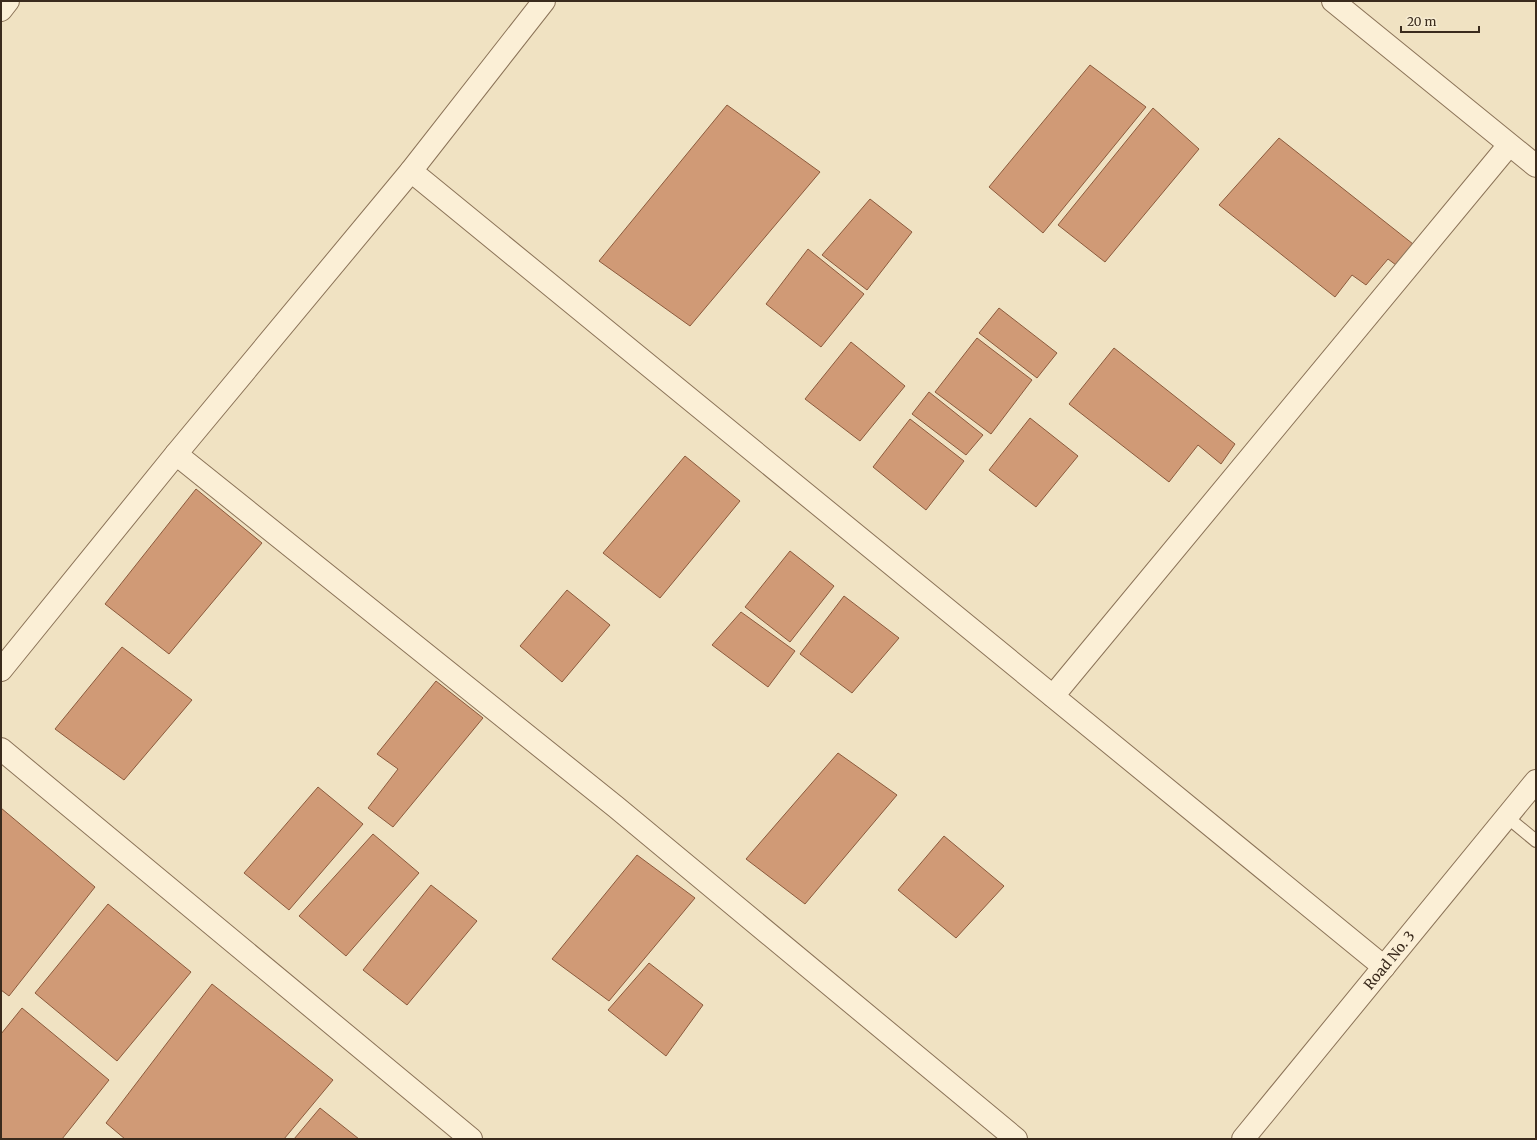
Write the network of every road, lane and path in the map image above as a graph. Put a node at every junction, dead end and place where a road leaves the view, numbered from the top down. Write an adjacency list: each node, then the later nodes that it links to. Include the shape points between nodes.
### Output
1 (8, 1): 4 (street)
2 (544, 1): 7 (street)
3 (1333, 1): 5 (street)
4 (1, 10)
5 (1509, 145): 6 (street); 10 (street)
6 (1536, 166)
7 (411, 170): 8 (street); 10 (street)
8 (176, 454): 9 (street); 17 (street, via 616,807)
9 (1, 670)
10 (1053, 696): 15 (street)
11 (1, 749): 16 (street)
12 (1536, 781): 13 (street, Road No. 3)
13 (1507, 817): 14 (lane); 15 (street, Road No. 3)
14 (1536, 841)
15 (1384, 967): 18 (street, Road No. 3)
16 (471, 1139)
17 (1016, 1139)
18 (1243, 1139)

